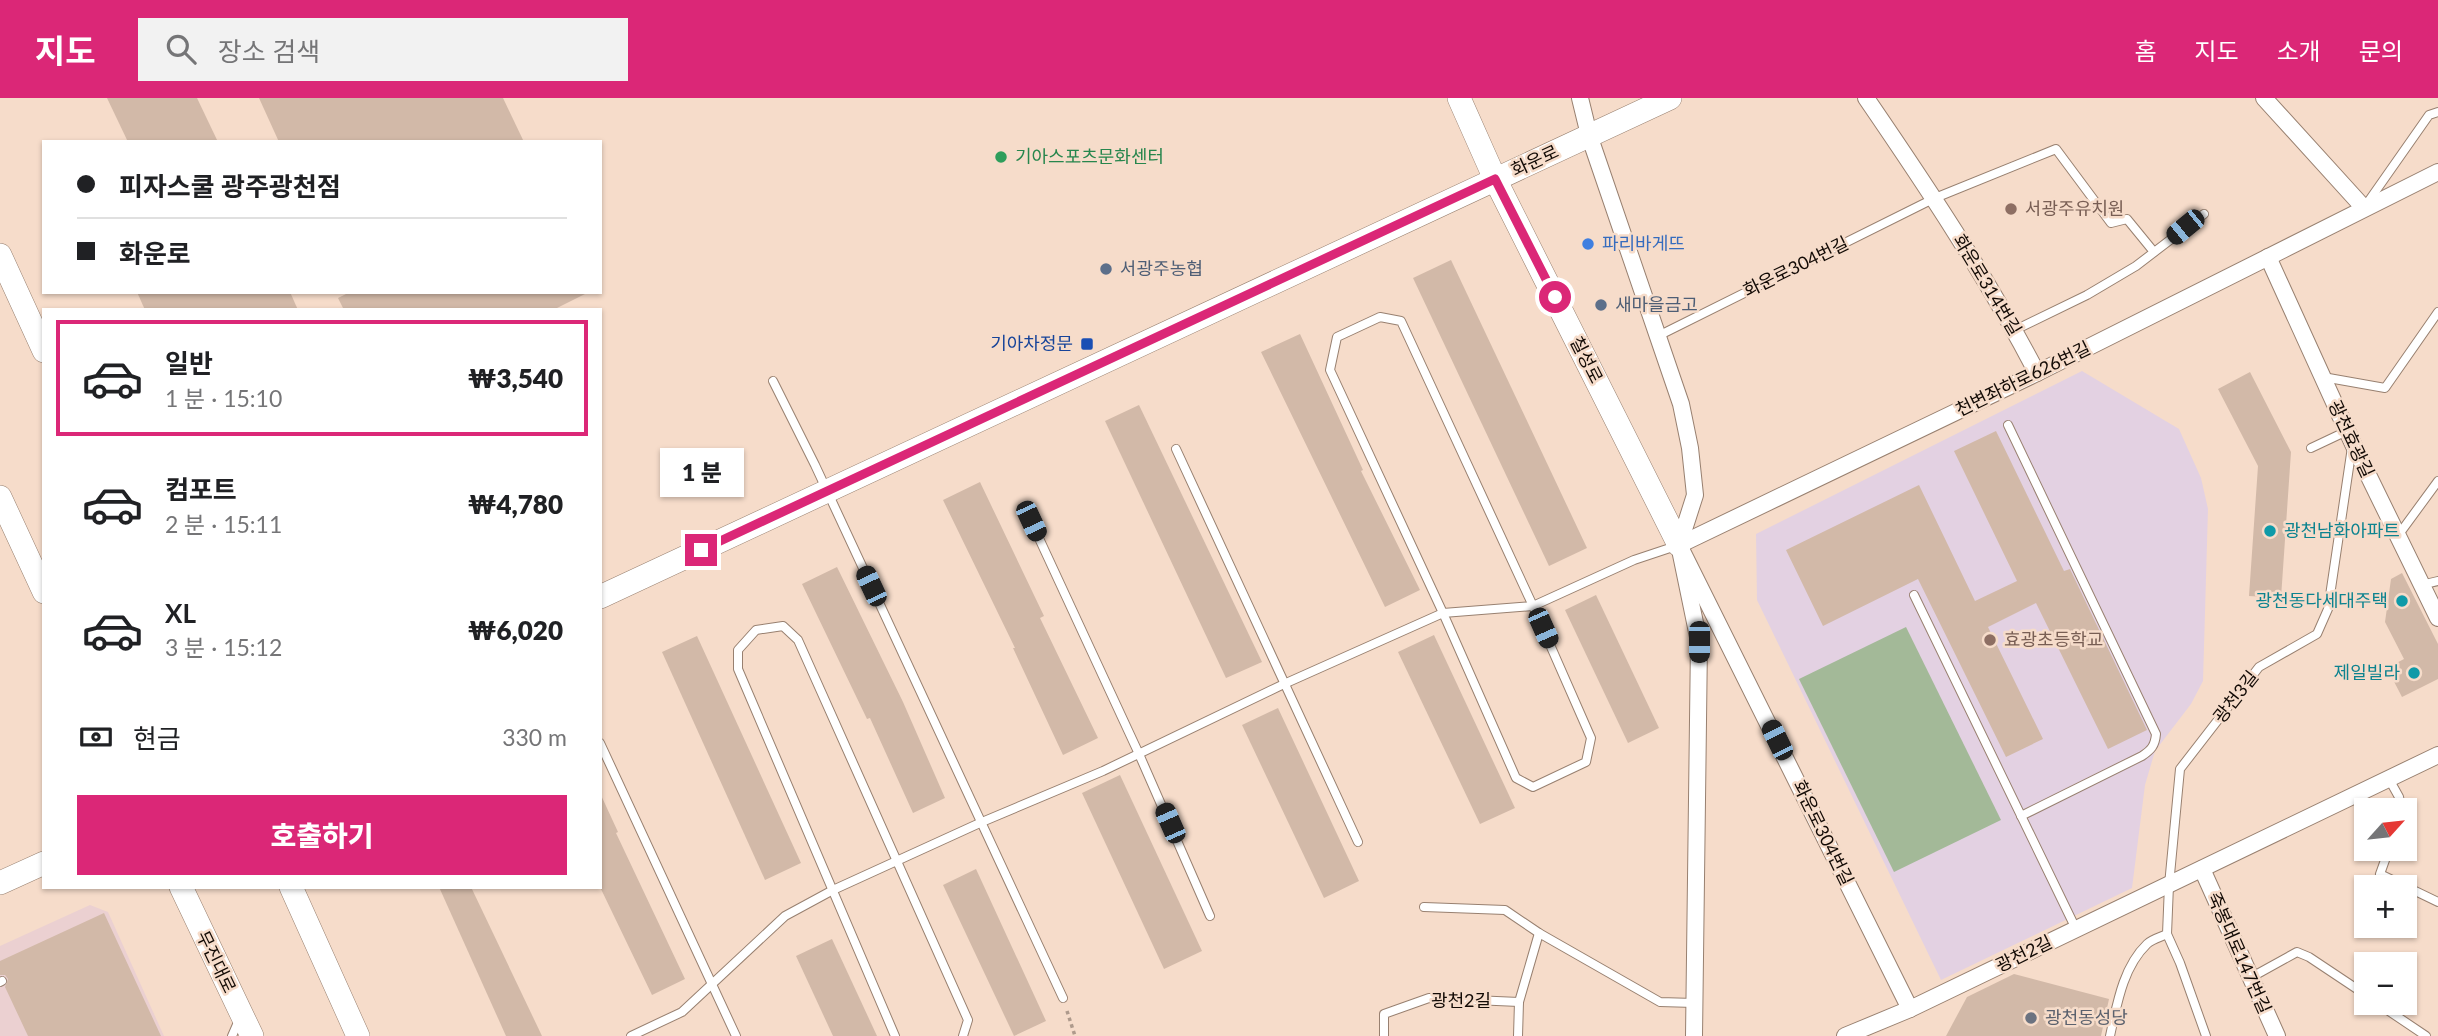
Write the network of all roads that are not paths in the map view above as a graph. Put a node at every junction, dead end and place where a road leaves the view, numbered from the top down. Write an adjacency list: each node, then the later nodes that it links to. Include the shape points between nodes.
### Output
1 (1459, 98): 9 (street, 칠성로)
2 (1580, 98): 7 (street)
3 (1670, 98): 7 (street, 화운로)
4 (1866, 98): 10 (street, 화운로314번길)
5 (2264, 98): 11 (street)
6 (2438, 112): 11 (lane, 천변좌하로626번길, via 2429,115)
7 (1589, 135): 9 (street, 화운로); 18 (street)
8 (2438, 172): 11 (street, 천변좌하로626번길)
9 (1495, 179): 28 (street, 화운로); 32 (street, 칠성로)
10 (1935, 198): 13 (lane, via 2056,149 2111,223 2127,219); 17 (street, 화운로314번길); 18 (lane, 화운로304번길)
11 (2364, 208): 15 (street, 천변좌하로626번길)
12 (2204, 214): 13 (lane)
13 (2154, 252): 17 (lane, via 2087,295)
14 (0, 255): 19 (street)
15 (2268, 257): 20 (street, 천변좌하로626번길); 21 (street, 광천효광길)
16 (2438, 312): 21 (lane, via 2385,388)
17 (2015, 331): 20 (street, 화운로314번길)
18 (1658, 336): 32 (street, via 1681,404 1695,495)
19 (42, 347)
20 (2037, 373): 32 (street, 천변좌하로626번길)
21 (2323, 377): 24 (street, 광천효광길)
22 (773, 381): 28 (lane)
23 (2007, 425): 48 (lane, via 2156,734 2151,750 2142,756)
24 (2350, 437): 25 (lane); 31 (street, 광천효광길); 56 (lane, 광천3길, via 2328,609 2317,634 2259,667 2180,769)
25 (2311, 448)
26 (1176, 449): 42 (lane)
27 (2438, 481): 31 (lane)
28 (827, 491): 38 (street, 화운로); 49 (lane)
29 (0, 497): 33 (street)
30 (1031, 521): 44 (lane)
31 (2397, 537): 35 (street, 광천효광길)
32 (1679, 545): 39 (lane, via 1634,559); 73 (street, via 1699,642); 74 (street, 화운로304번길)
33 (36, 568): 36 (street)
34 (2438, 581): 35 (lane)
35 (2421, 585): 41 (street, 광천효광길)
36 (42, 586)
37 (1914, 595): 48 (lane)
38 (602, 596)
39 (1533, 606): 40 (lane); 40 (lane, via 1591,738 1586,762 1533,788 1516,778); 40 (lane, via 1401,321 1380,317 1337,337 1329,370)
40 (1443, 613): 42 (lane)
41 (2438, 618)
42 (1284, 684): 44 (lane); 50 (lane)
43 (602, 747): 69 (lane)
44 (1139, 754): 49 (lane); 63 (lane)
45 (2438, 755): 46 (street, 광천2길)
46 (2389, 779): 47 (lane); 54 (street, 광천2길)
47 (2397, 798)
48 (2021, 816): 65 (lane)
49 (982, 822): 51 (lane); 71 (lane)
50 (1358, 842)
51 (898, 860): 60 (lane); 60 (lane, via 798,640 783,626 756,630 738,650 737,669); 81 (lane, via 968,1020)
52 (2384, 861): 61 (lane, via 2379,874)
53 (42, 864): 55 (street)
54 (2202, 869): 56 (street, 광천2길); 68 (street, 죽봉대로147번길)
55 (0, 883)
56 (2169, 885): 65 (street, 광천2길); 67 (lane, 광천3길)
57 (182, 889): 76 (street, 무진대로)
58 (291, 889): 64 (street)
59 (303, 889): 64 (street)
60 (833, 890): 69 (lane, via 785,916); 80 (lane)
61 (2438, 902)
62 (1424, 906): 66 (lane, via 1505,910)
63 (1210, 916)
64 (308, 926): 77 (street)
65 (2076, 929): 74 (street, 광천2길)
66 (1539, 933): 72 (lane); 73 (lane, via 1660,1002)
67 (2167, 934): 86 (lane, via 2148,942 2128,970); 87 (lane, 광천3길)
68 (2250, 978): 70 (lane, via 2297,952); 88 (street, 죽봉대로147번길)
69 (712, 983): 78 (lane, via 682,1012); 79 (lane)
70 (2354, 987)
71 (1063, 998)
72 (1520, 1002): 82 (lane, 광천2길, via 1429,999 1384,1014); 83 (lane)
73 (1694, 1003): 84 (street)
74 (1910, 1009): 85 (street, 광천2길)
75 (2395, 1015): 89 (lane)
76 (244, 1029)
77 (358, 1036)
78 (631, 1036)
79 (736, 1036)
80 (895, 1036)
81 (963, 1036)
82 (1384, 1036)
83 (1518, 1036)
84 (1694, 1036)
85 (1845, 1036)
86 (2110, 1036)
87 (2206, 1036)
88 (2277, 1036)
89 (2426, 1036)

